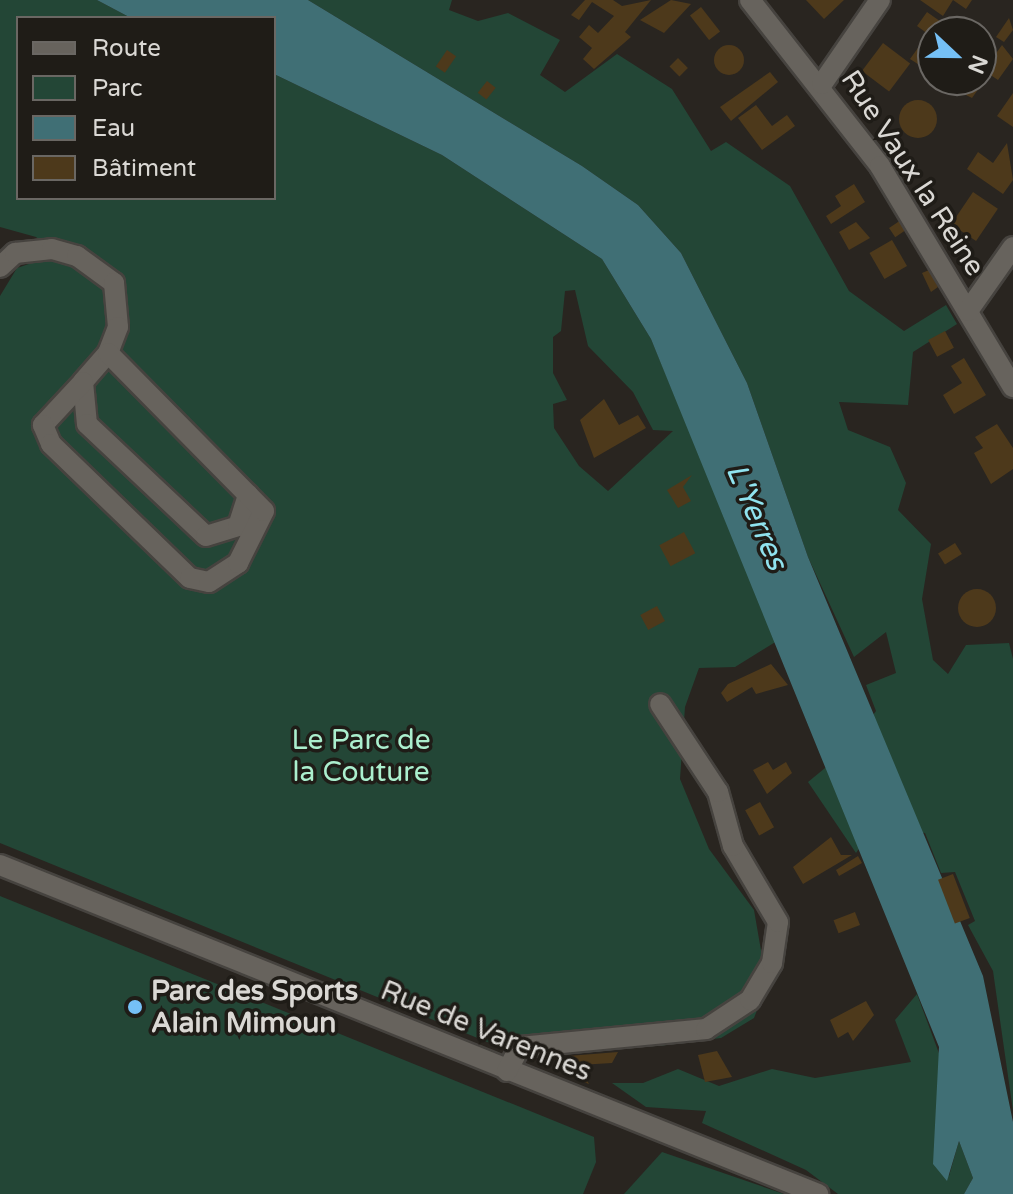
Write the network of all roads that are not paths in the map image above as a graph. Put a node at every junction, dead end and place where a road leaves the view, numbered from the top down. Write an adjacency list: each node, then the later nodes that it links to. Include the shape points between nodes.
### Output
1 (750, 0): 3 (street, Rue Vaux la Reine)
2 (880, 0): 3 (street)
3 (822, 84): 6 (street, Rue Vaux la Reine)
4 (1013, 247): 6 (street)
5 (0, 267): 7 (street, via 15,253 42,248 98,269 114,283 120,305)
6 (968, 311): 9 (street, Rue Vaux la Reine)
7 (108, 353): 8 (street); 10 (street)
8 (83, 382): 10 (street, via 87,424 206,536 238,526); 10 (street, via 43,425 51,444 190,578 209,582 238,563 264,511)
9 (1013, 387)
10 (248, 495)
11 (660, 704): 13 (street, via 718,792 733,846 778,922 772,963 750,1000 706,1029 520,1047)
12 (0, 865): 13 (street, Rue de Varennes)
13 (507, 1071): 14 (street, Rue de Varennes)
14 (818, 1194)

